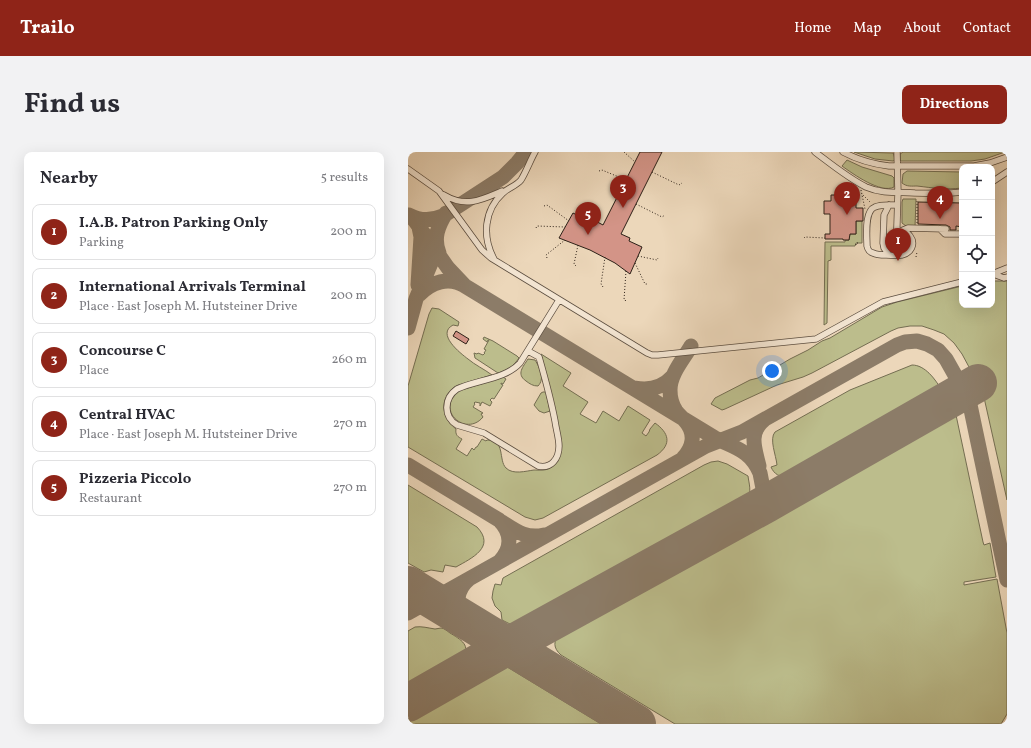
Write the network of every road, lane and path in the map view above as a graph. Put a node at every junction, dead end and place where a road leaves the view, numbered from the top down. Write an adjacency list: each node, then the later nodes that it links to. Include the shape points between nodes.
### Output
1 (535, 152): 16 (street, via 520,181)
2 (624, 152): 7 (path)
3 (815, 152): 18 (street, via 865,186)
4 (843, 152): 8 (street, via 871,163)
5 (897, 152): 8 (street)
6 (1007, 157): 8 (street, via 974,166)
7 (635, 162)
8 (897, 166): 18 (street)
9 (408, 169): 20 (street)
10 (599, 171): 13 (path)
11 (652, 172): 15 (path, via 679,185)
12 (1007, 172): 14 (street)
13 (626, 180)
14 (995, 180)
15 (682, 183)
16 (508, 189): 20 (street, via 483,200 470,202 457,201); 44 (street, via 490,210 487,222 488,243)
17 (861, 190): 21 (path)
18 (898, 192): 19 (street); 25 (street)
19 (959, 192)
20 (442, 194): 44 (street, via 482,250)
21 (862, 194): 22 (path); 27 (path)
22 (871, 203)
23 (636, 204): 28 (path, via 662,217)
24 (889, 205): 25 (street); 38 (street, via 884,215 883,243); 38 (street, via 876,206 869,212 867,246 874,254)
25 (897, 205): 32 (street)
26 (544, 206): 29 (path, via 547,204)
27 (865, 209)
28 (665, 215)
29 (569, 221)
30 (536, 228): 31 (path)
31 (565, 228)
32 (900, 230): 33 (street, via 943,229 945,234); 39 (street); 39 (street, via 911,236 913,246 904,255)
33 (959, 234)
34 (804, 238): 35 (path)
35 (825, 238)
36 (565, 240): 41 (path, via 546,255)
37 (578, 244): 46 (path, via 574,264)
38 (889, 255): 39 (street)
39 (896, 255)
40 (638, 256): 43 (path, via 657,260)
41 (547, 258)
42 (605, 258): 54 (path, via 601,284)
43 (658, 258)
44 (495, 261): 55 (street)
45 (635, 263): 53 (path, via 645,284)
46 (576, 266)
47 (1007, 268): 49 (street)
48 (626, 271): 56 (path, via 624,300)
49 (995, 273)
50 (995, 275): 51 (street)
51 (1007, 277)
52 (959, 283): 55 (street, via 883,302 816,339 654,356)
53 (648, 284)
54 (603, 287)
55 (559, 300): 57 (street)
56 (627, 301)
57 (528, 351): 57 (street, via 539,357 559,440 557,456 546,467 538,466 484,432 457,425 450,419 447,411 449,398 457,389 513,369)

